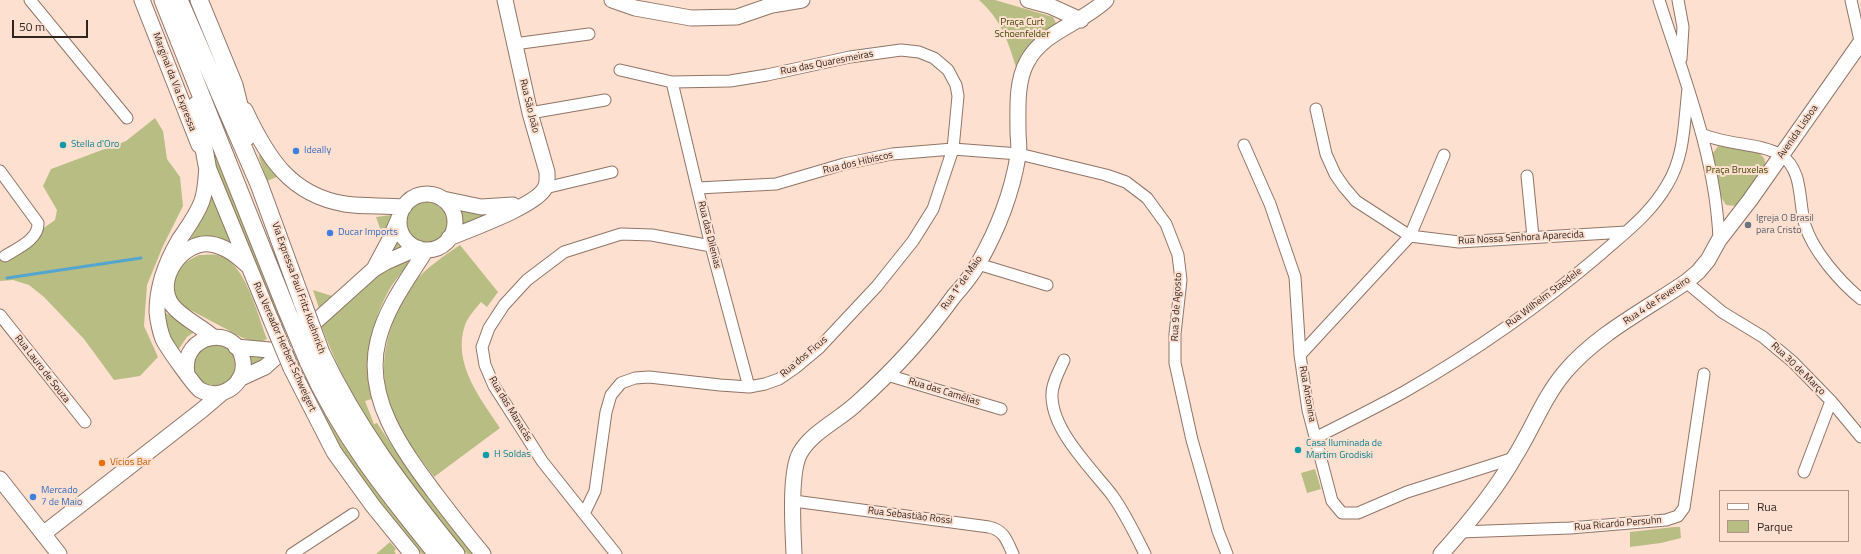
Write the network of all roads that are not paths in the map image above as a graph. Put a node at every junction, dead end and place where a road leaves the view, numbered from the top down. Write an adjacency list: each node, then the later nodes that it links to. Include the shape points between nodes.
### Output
1 (30, 0): 27 (street)
2 (142, 0): 34 (street, Marginal da Via Expressa)
3 (163, 0): 20 (main road, Via Expressa Paul Fritz Kuehnrich)
4 (179, 0): 38 (main road, Via Expressa Paul Fritz Kuehnrich)
5 (199, 0): 22 (main road)
6 (505, 0): 16 (street, Rua São João)
7 (612, 0): 8 (street, via 635,8 691,18 736,17 772,5)
8 (802, 0)
9 (1028, 0): 14 (street, via 1050,6)
10 (1106, 0): 14 (street, Rua 1º de Maio)
11 (1659, 0): 18 (street)
12 (1678, 0): 18 (street, via 1683,40)
13 (1852, 0): 17 (street)
14 (1081, 20): 31 (street, Rua 1º de Maio, via 1060,30 1040,45 1027,61 1021,77 1018,111)
15 (589, 34): 16 (street)
16 (514, 44): 26 (street, Rua São João)
17 (1860, 44): 33 (street, Avenida Lisboa)
18 (1681, 64): 23 (street)
19 (620, 70): 21 (street, Rua das Quaresmeiras)
20 (190, 71): 34 (main road); 63 (main road, Via Expressa Paul Fritz Kuehnrich, bridge, via 287,311)
21 (672, 82): 30 (street, Rua das Quaresmeiras, via 730,81 767,76 850,57 901,50 919,52 934,58 948,70 956,85 958,96); 40 (street, Rua das Dilenias)
22 (234, 86): 38 (main road); 43 (street, via 258,138 270,157 294,182 323,199)
23 (1688, 88): 28 (street); 44 (street, Rua Wilhelm Staedele, via 1684,136 1677,166 1653,206)
24 (605, 100): 26 (street)
25 (1316, 109): 45 (street, via 1326,154 1344,187 1356,201)
26 (530, 113): 39 (street, Rua São João, via 547,172 548,181)
27 (126, 118)
28 (1702, 134): 33 (street, via 1718,141); 48 (street, via 1718,218)
29 (1244, 145): 62 (street, Rua Antonina, via 1270,204 1295,277)
30 (953, 149): 31 (street, Rua dos Hibiscos); 40 (street, Rua dos Hibiscos, via 892,154 844,164 776,184); 69 (street, Rua dos Ficus, via 933,210 913,241 877,286 818,348 795,368 779,379)
31 (1019, 154): 52 (street, Rua 1º de Maio, via 1002,214); 96 (street, Rua 9 de Agosto, via 1126,182 1147,198 1166,224 1178,255 1181,280 1175,334 1175,362 1192,440)
32 (1444, 155): 45 (street)
33 (1781, 155): 48 (street, Avenida Lisboa); 57 (street, via 1794,172 1800,188 1805,224 1817,251)
34 (207, 165): 53 (street, Rua Vereador Herbert Schweigert); 65 (street, via 202,202 170,259 158,295 159,326 163,339)
35 (0, 171): 51 (street, via 38,223 35,236)
36 (612, 172): 39 (street)
37 (1527, 176): 46 (street)
38 (259, 184): 63 (main road, Via Expressa Paul Fritz Kuehnrich, bridge, via 303,304)
39 (545, 188): 42 (street)
40 (698, 188): 49 (street, Rua das Dilenias)
41 (443, 199): 42 (street, via 493,208); 43 (street, via 422,195 408,201); 47 (street, via 454,217 455,225)
42 (528, 204): 47 (street)
43 (401, 212): 50 (street, via 401,233 411,245); 54 (street)
44 (1626, 232): 46 (street, Rua Nossa Senhora Aparecida); 77 (street, Rua Wilhelm Staedele, via 1552,294 1484,342 1404,392)
45 (1410, 236): 46 (street, Rua Nossa Senhora Aparecida, via 1459,242); 62 (street)
46 (1533, 237)
47 (449, 238): 50 (street, via 435,249)
48 (1719, 240): 55 (street, Rua 4 de Fevereiro, via 1708,260)
49 (711, 246): 69 (street, Rua das Dilenias); 83 (street, Rua das Manacás, via 652,235 621,234 564,252 527,280 504,305 489,328 482,347 485,365 494,386 542,461)
50 (422, 249): 54 (street); 91 (street, via 384,322 376,356 377,387 385,414 401,445)
51 (5, 256)
52 (978, 264): 56 (street); 67 (street, Rua 1º de Maio, via 940,315)
53 (249, 267): 59 (street, via 230,251 209,244 193,247 180,255 171,267 167,286 171,304); 88 (street, Rua Vereador Herbert Schweigert, bridge, via 291,368 334,452)
54 (374, 269): 61 (street)
55 (1686, 282): 72 (street, Rua 30 de Março, via 1722,312 1763,337 1793,362); 78 (street, Rua 4 de Fevereiro, via 1585,351 1564,373 1547,397)
56 (1047, 285)
57 (1861, 299)
58 (0, 316): 75 (street, Rua Lauro de Souza)
59 (213, 337): 60 (street, via 230,341); 65 (street, via 205,338 191,349 186,365)
60 (236, 347): 61 (street); 68 (street, via 243,366)
61 (281, 351): 68 (street, via 265,367)
62 (1300, 355): 77 (street, Rua Antonina)
63 (314, 357): 89 (main road, Via Expressa Paul Fritz Kuehnrich, via 338,420 362,458); 90 (main road, Via Expressa Paul Fritz Kuehnrich, via 404,490)
64 (1064, 360): 95 (street, via 1054,383 1052,397 1056,415 1077,454 1124,513)
65 (187, 374): 70 (street)
66 (1704, 374): 84 (street, Rua Ricardo Persuhn, via 1684,508 1678,516 1666,520 1570,528)
67 (887, 375): 73 (street, Rua das Camélias); 81 (street, Rua 1º de Maio, via 855,405 810,440 800,453 795,468)
68 (239, 379): 71 (street, via 234,386)
69 (749, 387): 83 (street, Rua dos Ficus, via 649,377 621,383 611,395 606,412 594,491)
70 (201, 390): 71 (street, via 211,394); 74 (street, via 204,400)
71 (222, 393): 74 (street)
72 (1831, 401): 76 (street, Rua 30 de Março); 79 (street)
73 (1000, 409)
74 (202, 410): 85 (street)
75 (85, 422)
76 (1861, 437)
77 (1315, 438): 78 (street, Rua Antonina, via 1332,501 1342,513 1350,514 1407,492)
78 (1514, 458): 84 (street, Rua 4 de Fevereiro, via 1488,498)
79 (1804, 472)
80 (0, 479): 85 (street)
81 (794, 501): 93 (street, Rua 1º de Maio); 94 (street, Rua Sebastião Rossi, via 989,527 999,530 1004,535)
82 (353, 514): 87 (street)
83 (584, 514): 92 (street, Rua das Manacás)
84 (1460, 532): 97 (street, Rua 4 de Fevereiro)
85 (43, 534): 86 (street)
86 (59, 554)
87 (292, 554)
88 (412, 554)
89 (437, 554)
90 (456, 554)
91 (483, 554)
92 (616, 554)
93 (794, 554)
94 (1013, 554)
95 (1145, 554)
96 (1227, 554)
97 (1441, 554)

